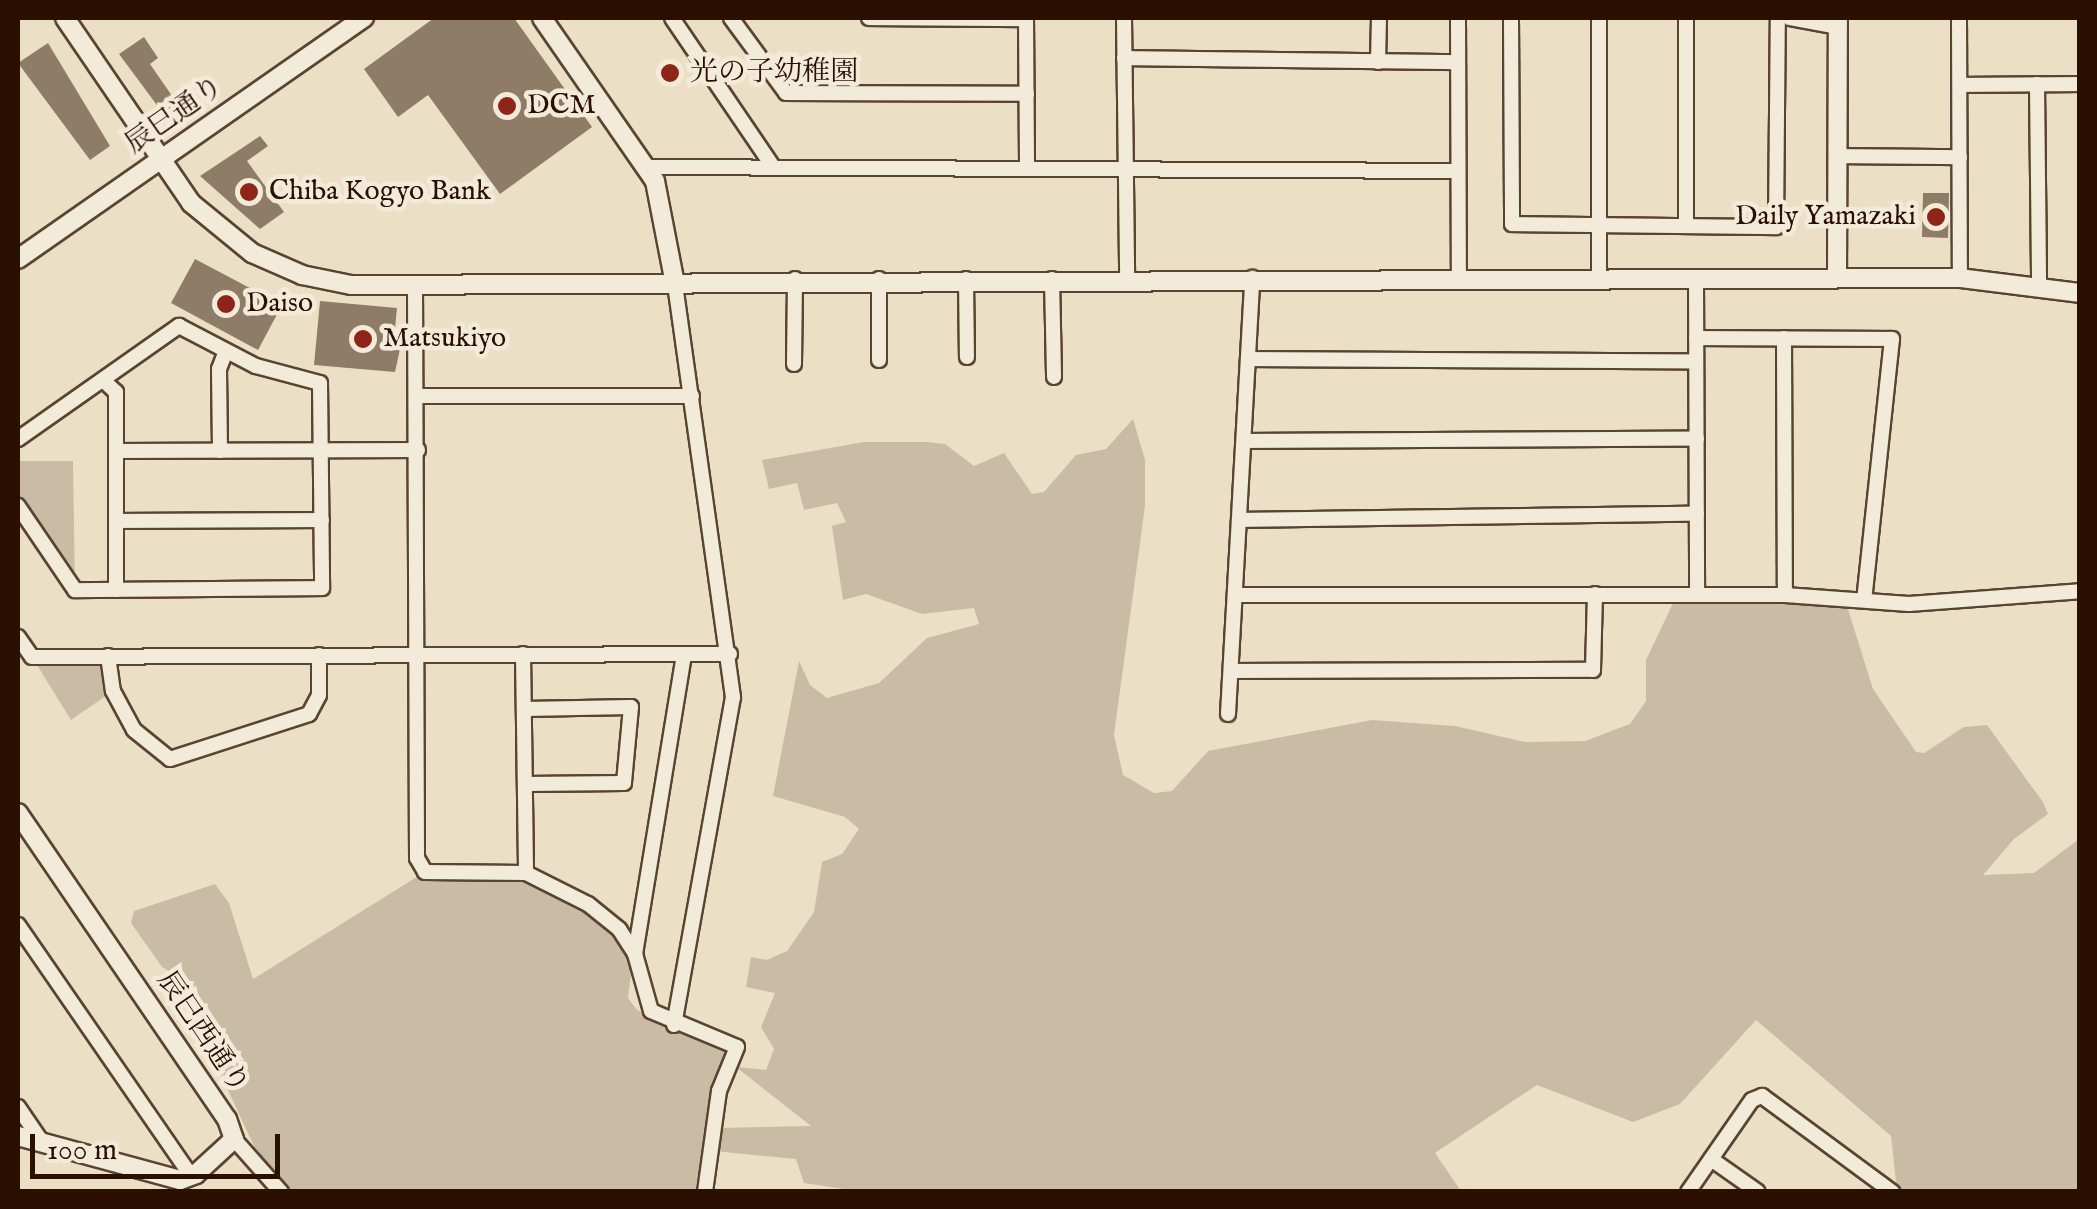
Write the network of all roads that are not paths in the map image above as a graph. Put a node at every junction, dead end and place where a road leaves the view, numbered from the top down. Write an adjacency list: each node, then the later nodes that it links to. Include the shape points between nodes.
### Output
1 (64, 18): 28 (street)
2 (364, 18): 28 (street, 辰巳通り)
3 (672, 18): 30 (street)
4 (732, 18): 25 (street, via 786,93)
5 (869, 18): 16 (street)
6 (1026, 18): 16 (street); 25 (street)
7 (1124, 18): 19 (street)
8 (1379, 18): 20 (street)
9 (1458, 18): 21 (street)
10 (1511, 18): 34 (street, via 1512,224)
11 (1598, 18): 34 (street)
12 (1686, 18): 35 (street)
13 (1778, 18): 35 (street, via 1776,227)
14 (1789, 18): 18 (street)
15 (1960, 18): 24 (street)
16 (907, 19)
17 (548, 20): 29 (street)
18 (1838, 22): 26 (street)
19 (1124, 58): 20 (street); 32 (street)
20 (1378, 62): 21 (street)
21 (1458, 62): 33 (street)
22 (2037, 84): 23 (street); 24 (street); 50 (street)
23 (2080, 84)
24 (1960, 85): 27 (street)
25 (1027, 94): 31 (street)
26 (1838, 156): 27 (street); 41 (street)
27 (1960, 157): 42 (street)
28 (161, 160): 36 (street, 辰巳通り); 49 (street, via 191,203 264,258 327,281)
29 (646, 167): 30 (street); 48 (street, via 660,194)
30 (774, 168): 31 (street)
31 (1028, 169): 32 (street)
32 (1126, 169): 33 (street); 47 (street)
33 (1457, 171): 38 (street)
34 (1598, 225): 35 (street); 39 (street)
35 (1686, 226)
36 (18, 260)
37 (1252, 278): 38 (street); 47 (street); 56 (street)
38 (1458, 278): 39 (street)
39 (1598, 278): 40 (street)
40 (1696, 278): 41 (street); 52 (street)
41 (1838, 278): 42 (street)
42 (1960, 278): 50 (street)
43 (795, 279): 44 (street); 48 (street); 59 (street)
44 (878, 279): 45 (street); 57 (street)
45 (966, 279): 46 (street); 55 (street)
46 (1052, 279): 47 (street); 60 (street)
47 (1127, 279)
48 (675, 284): 49 (street); 63 (street)
49 (415, 285): 62 (street)
50 (2039, 287): 51 (street)
51 (2080, 294)
52 (1696, 338): 53 (street); 58 (street)
53 (1784, 338): 81 (street); 82 (street, via 1892,339)
54 (225, 353): 61 (street, via 179,326); 67 (street, via 320,383); 70 (street, via 219,369)
55 (967, 358)
56 (1249, 359): 58 (street); 66 (street)
57 (879, 360)
58 (1696, 361): 65 (street)
59 (794, 364)
60 (1054, 377)
61 (102, 380): 64 (street); 69 (street, via 116,392)
62 (418, 396): 63 (street); 68 (street)
63 (692, 396): 88 (street)
64 (18, 439)
65 (1696, 439): 66 (street); 72 (street)
66 (1246, 441): 74 (street)
67 (321, 450): 68 (street); 70 (street); 73 (street)
68 (418, 450): 85 (street)
69 (117, 451): 70 (street); 75 (street)
70 (220, 451)
71 (18, 506): 76 (street, via 75,590)
72 (1697, 514): 74 (street); 79 (street)
73 (322, 520): 75 (street); 76 (street, via 322,588)
74 (1242, 520): 80 (street)
75 (116, 521): 76 (street)
76 (116, 590)
77 (2080, 592): 82 (street, via 1908,604)
78 (1596, 594): 79 (street); 80 (street); 90 (street, via 1593,670)
79 (1697, 594): 81 (street)
80 (1237, 595): 90 (street)
81 (1785, 595): 82 (street)
82 (1864, 600)
83 (18, 636): 89 (street, via 32,656)
84 (319, 654): 85 (street); 89 (street); 89 (street, via 319,696 309,714 170,759 134,730 114,690)
85 (417, 654): 86 (street); 95 (street, via 417,858 425,872)
86 (523, 654): 87 (street); 91 (street)
87 (684, 654): 88 (street); 97 (street)
88 (730, 654): 98 (street, via 733,697)
89 (108, 656)
90 (1233, 671): 92 (street)
91 (525, 709): 93 (street); 93 (street, via 631,707 624,783)
92 (1228, 714)
93 (526, 784): 95 (street)
94 (18, 813): 101 (street, 辰巳西通り, via 228,1119)
95 (526, 873): 97 (street, via 588,904 619,929)
96 (18, 925): 104 (street)
97 (635, 954): 98 (street, via 651,1011)
98 (674, 1025): 106 (street, via 737,1047 719,1091)
99 (18, 1108): 102 (street)
100 (18, 1136): 102 (street)
101 (234, 1140): 104 (street, 辰巳西通り); 105 (street)
102 (42, 1142): 104 (street, via 170,1178)
103 (1711, 1158): 107 (street); 108 (street); 109 (street, via 1752,1100 1768,1097)
104 (192, 1177)
105 (282, 1192)
106 (706, 1192)
107 (1688, 1192)
108 (1758, 1192)
109 (1892, 1192)

